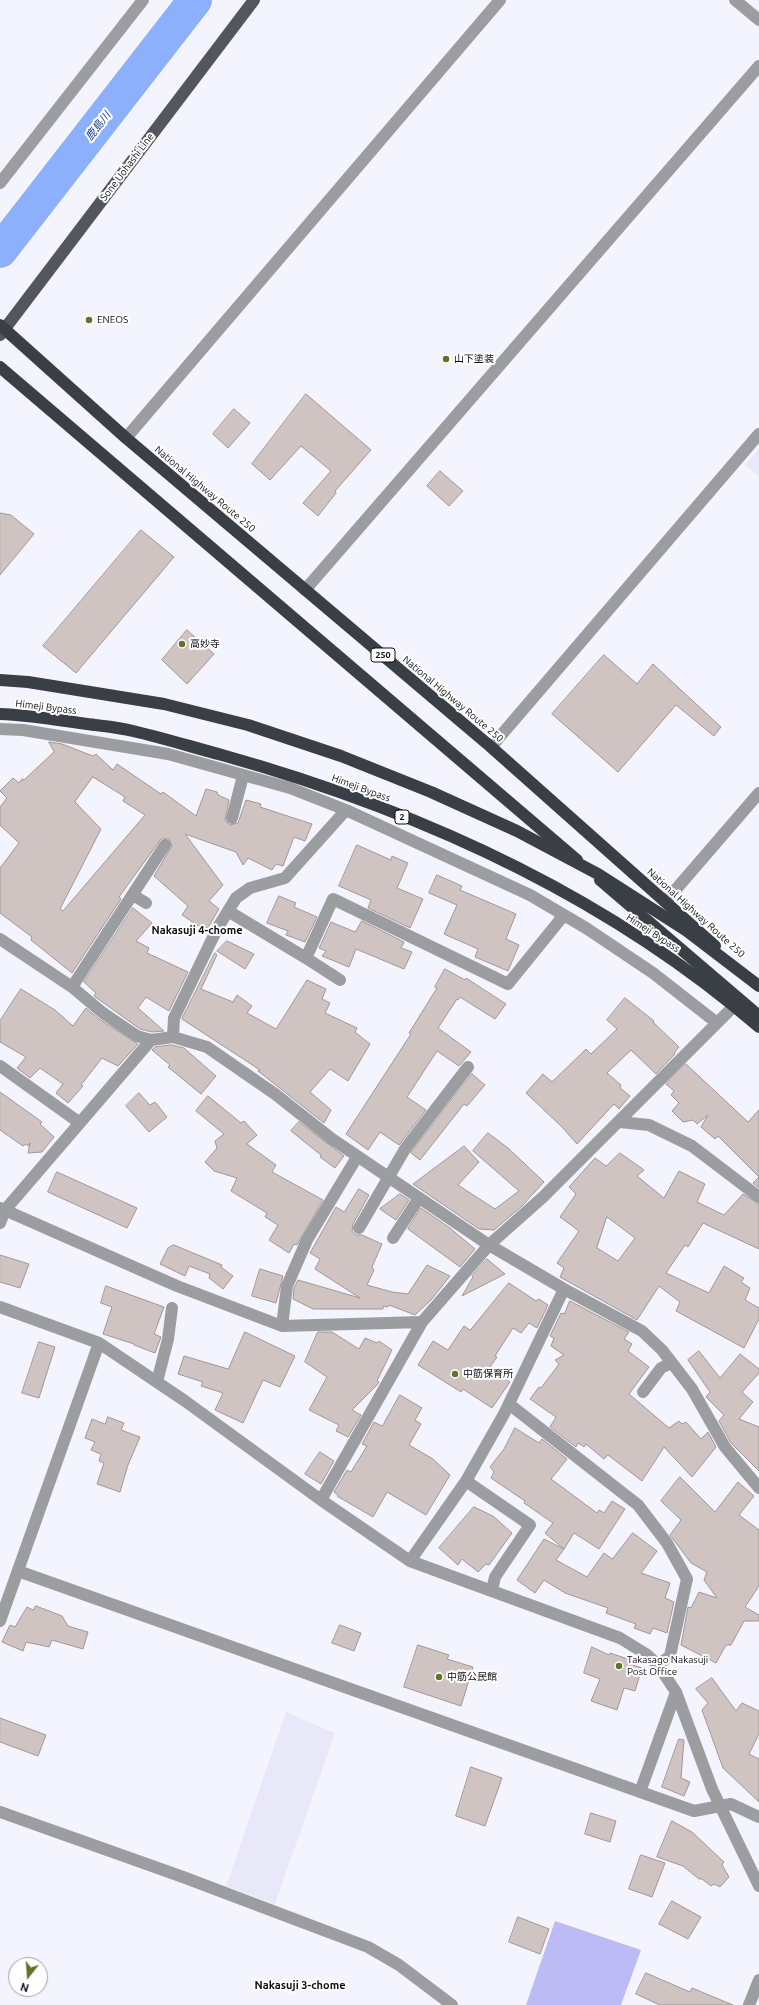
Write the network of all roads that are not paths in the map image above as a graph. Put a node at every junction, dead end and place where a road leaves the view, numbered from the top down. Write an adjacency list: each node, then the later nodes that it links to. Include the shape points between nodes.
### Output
1 (143, 0): 7 (street)
2 (254, 0): 8 (main road, Sone Uohashi Line)
3 (500, 0): 11 (street)
4 (735, 0): 5 (street)
5 (759, 20)
6 (759, 66): 12 (street)
7 (0, 183)
8 (1, 329): 11 (highway, National Highway Route 250 / 250)
9 (0, 367): 32 (highway)
10 (759, 434): 16 (street)
11 (126, 438): 12 (highway, National Highway Route 250 / 250)
12 (305, 590): 16 (highway, National Highway Route 250 / 250)
13 (0, 680): 30 (highway, Himeji Bypass, bridge, via 28,682 164,704 248,725 341,756 424,789 517,831 598,874 687,931)
14 (0, 714): 35 (highway, Himeji Bypass / 2, bridge, via 27,715 132,731 276,771 363,801 452,837 530,874 603,915 729,1001)
15 (0, 729): 17 (street, via 23,730 168,754)
16 (491, 747): 23 (highway, National Highway Route 250 / 250)
17 (243, 776): 19 (street, via 290,788); 20 (street)
18 (759, 793): 23 (street)
19 (346, 810): 25 (street, via 286,878 250,888 236,898); 26 (street, via 530,895)
20 (232, 818)
21 (165, 845): 22 (street)
22 (133, 895): 24 (street); 31 (street)
23 (665, 902): 30 (highway, National Highway Route 250 / 250)
24 (146, 903)
25 (228, 911): 28 (street); 36 (street, via 174,1018)
26 (564, 915): 28 (street, via 508,984 333,899); 34 (street, via 653,973)
27 (0, 938): 31 (street)
28 (306, 958): 29 (street)
29 (340, 980)
30 (759, 986)
31 (72, 987): 37 (street, via 108,1017 138,1036)
32 (740, 1000): 33 (highway); 34 (street)
33 (759, 1016)
34 (718, 1023): 40 (street)
35 (759, 1028)
36 (173, 1037): 37 (street); 42 (street, via 207,1047 275,1094)
37 (150, 1040): 41 (street)
38 (0, 1066): 41 (street)
39 (468, 1067): 43 (street, via 405,1149)
40 (620, 1122): 44 (street, via 649,1125 692,1146); 50 (street, via 544,1197)
41 (80, 1123): 46 (street)
42 (357, 1157): 43 (street); 55 (street, via 307,1240 287,1286)
43 (389, 1178): 45 (street); 48 (street)
44 (759, 1197)
45 (419, 1198): 49 (street); 50 (street)
46 (3, 1209): 47 (street); 55 (street, via 177,1286)
47 (0, 1223)
48 (359, 1228)
49 (392, 1238)
50 (488, 1245): 51 (street); 54 (street)
51 (564, 1289): 57 (street, via 642,1332 662,1350); 60 (street)
52 (0, 1307): 56 (street)
53 (172, 1308): 58 (street, via 168,1339)
54 (422, 1322): 55 (street); 63 (street)
55 (282, 1326)
56 (99, 1342): 58 (street); 65 (street)
57 (671, 1363): 59 (street, via 661,1368); 62 (street, via 692,1389 725,1447)
58 (157, 1382): 63 (street)
59 (643, 1392)
60 (509, 1404): 61 (street); 68 (street, via 638,1505 667,1543 687,1579 670,1656)
61 (466, 1481): 64 (street); 66 (street, via 530,1526 495,1577)
62 (759, 1488)
63 (321, 1500): 64 (street)
64 (410, 1561): 66 (street)
65 (18, 1571): 67 (street); 70 (street)
66 (492, 1590): 68 (street, via 620,1638 646,1654)
67 (0, 1621)
68 (658, 1665): 69 (street)
69 (676, 1692): 70 (street); 71 (street)
70 (640, 1792): 71 (street, via 694,1811)
71 (720, 1806): 73 (street, via 731,1804); 74 (street)
72 (0, 1812): 76 (street, via 183,1877 368,1947 399,1965)
73 (759, 1817)
74 (759, 1886)
75 (759, 1980): 77 (street)
76 (452, 2005)
77 (749, 2005)

